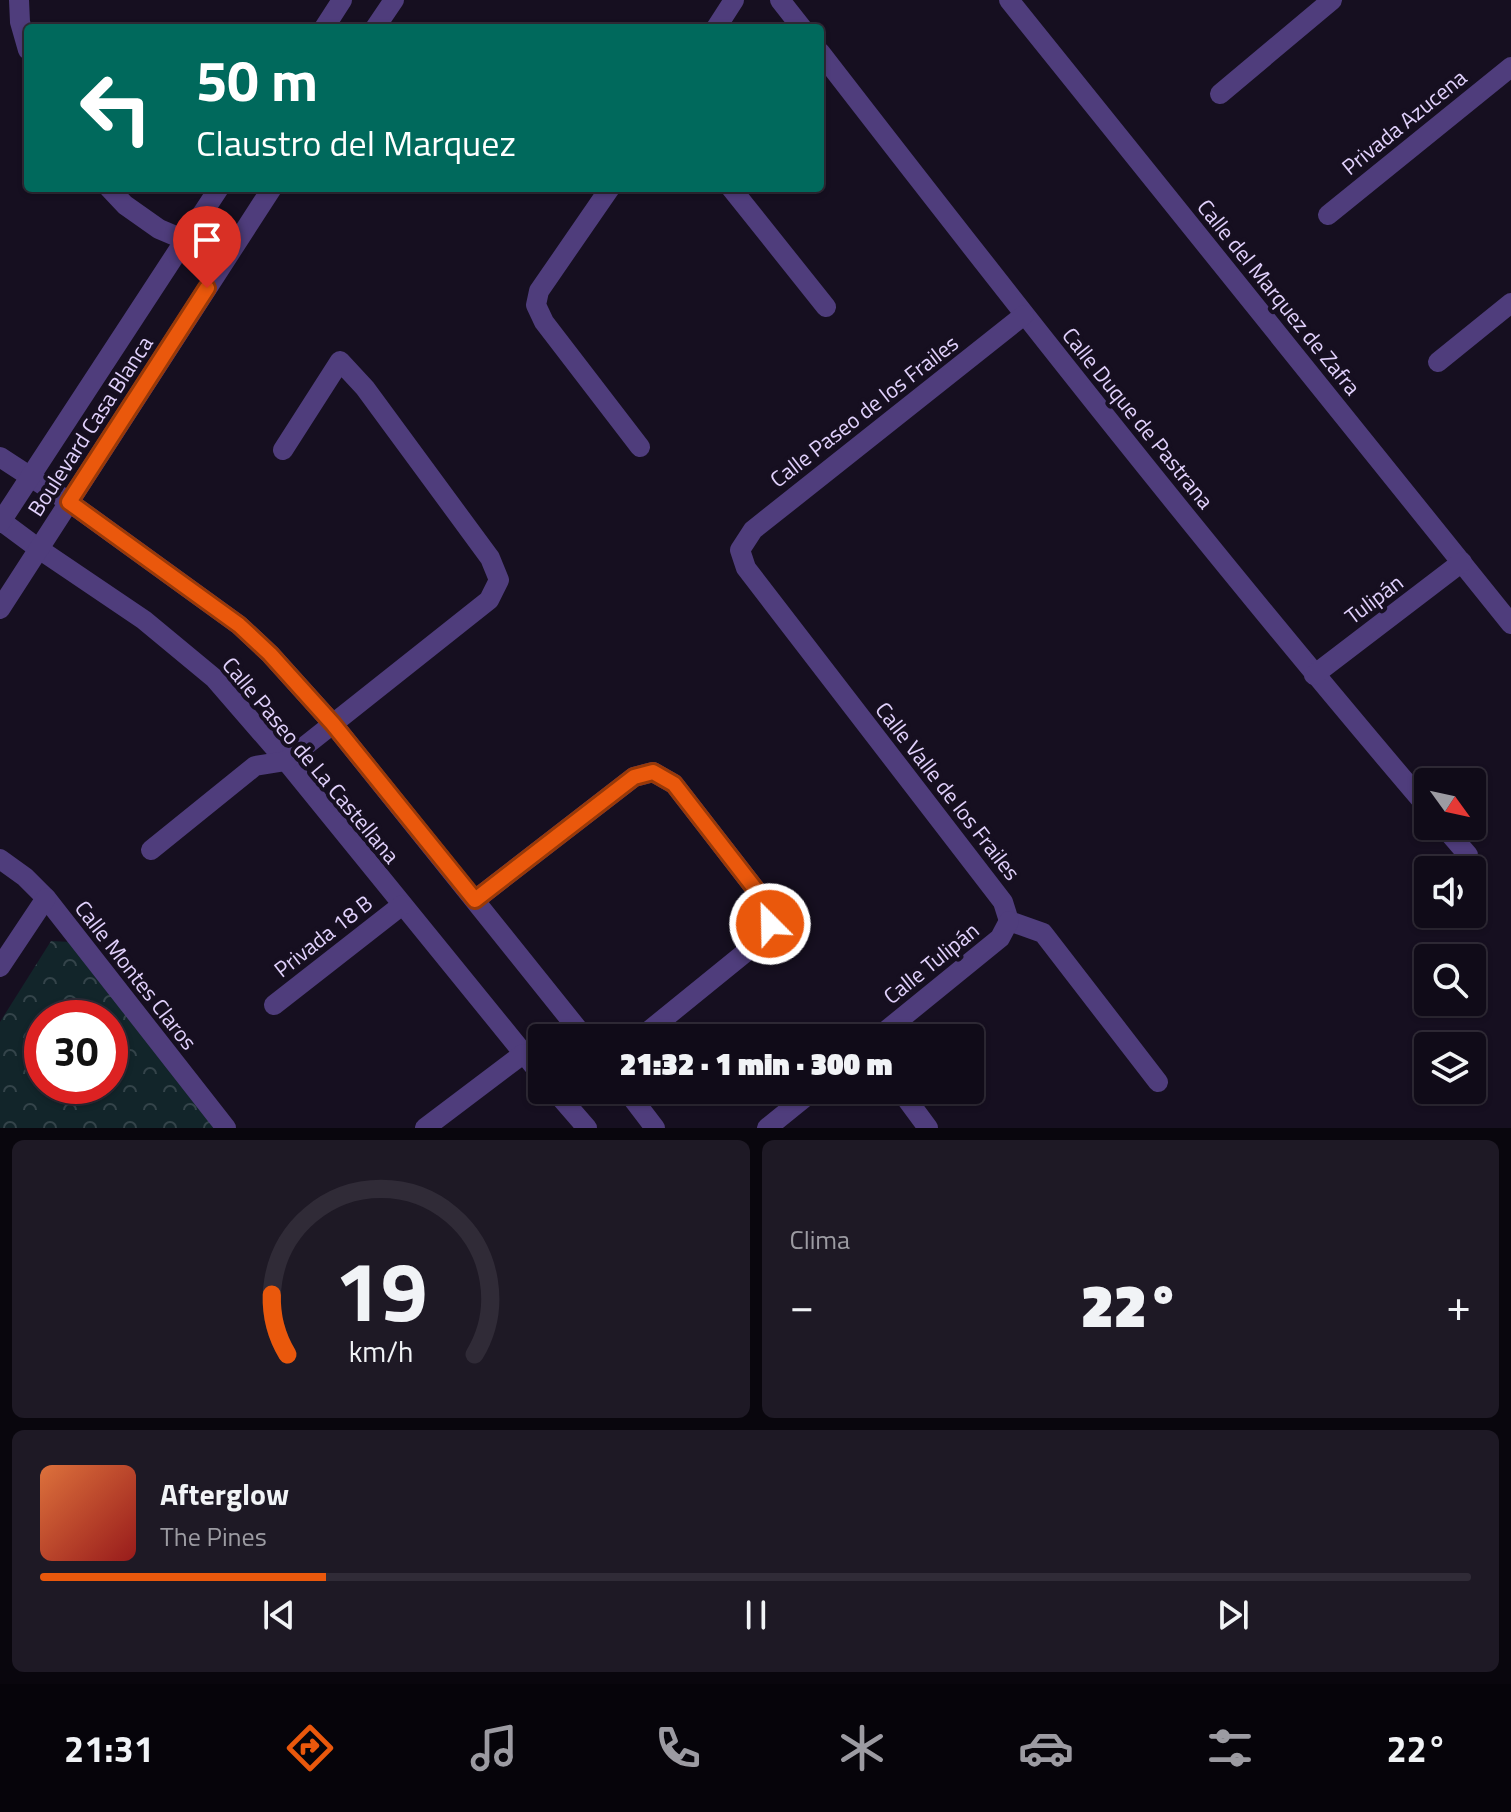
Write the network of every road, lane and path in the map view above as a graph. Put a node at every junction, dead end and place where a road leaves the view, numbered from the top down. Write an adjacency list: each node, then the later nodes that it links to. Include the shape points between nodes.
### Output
1 (19, 0): 9 (street)
2 (34, 0): 9 (street)
3 (342, 0): 10 (street)
4 (394, 0): 11 (street)
5 (734, 0): 12 (street)
6 (780, 0): 13 (street)
7 (1009, 0): 38 (street, Calle del Marquez de Zafra)
8 (1332, 0): 17 (street)
9 (20, 22): 14 (street)
10 (327, 24)
11 (378, 24)
12 (719, 24)
13 (799, 24)
14 (24, 36)
15 (824, 57): 28 (street, Calle Duque de Pastrana)
16 (1511, 67): 23 (street, Privada Azucena)
17 (1220, 94)
18 (113, 192): 24 (street, via 145,220)
19 (216, 192): 24 (street, Boulevard Casa Blanca)
20 (269, 192): 25 (street, Boulevard Casa Blanca)
21 (607, 192): 30 (street, via 539,291 536,305)
22 (734, 192): 27 (street)
23 (1328, 215)
24 (185, 240): 25 (street); 33 (street, Boulevard Casa Blanca)
25 (224, 261): 34 (street, Boulevard Casa Blanca)
26 (1511, 303): 29 (street)
27 (826, 307)
28 (1024, 315): 37 (street, Calle Paseo de los Frailes, via 753,530); 41 (street, Calle Duque de Pastrana)
29 (1438, 362)
30 (640, 447)
31 (283, 450): 42 (street, via 340,361 490,558 499,580 489,600)
32 (0, 457): 33 (street, Calle Paseo de La Castellana)
33 (31, 477): 34 (street, Calle Paseo de La Castellana); 35 (street, Boulevard Casa Blanca)
34 (69, 502): 36 (street, Boulevard Casa Blanca); 42 (street, Calle Paseo de La Castellana, via 239,625)
35 (0, 521): 36 (street, Calle Paseo de La Castellana)
36 (39, 549): 39 (street, Boulevard Casa Blanca); 43 (street, Calle Paseo de La Castellana, via 144,620 214,678)
37 (740, 550): 52 (street, Calle Valle de los Frailes, via 746,568 1003,902)
38 (1462, 562): 40 (street, Calle del Marquez de Zafra); 41 (street, Tulipán)
39 (0, 609)
40 (1511, 624)
41 (1314, 675): 44 (street, Calle Duque de Pastrana)
42 (333, 724): 43 (street); 50 (street, Calle Paseo de La Castellana)
43 (286, 761): 46 (street, via 255,766); 51 (street, Calle Paseo de La Castellana)
44 (1414, 792)
45 (1455, 840): 47 (street)
46 (151, 850)
47 (1468, 855)
48 (0, 859): 49 (street, Calle Montes Claros)
49 (46, 898): 53 (street); 65 (street, Calle Montes Claros)
50 (475, 900): 55 (street, Calle Paseo de La Castellana); 56 (street, via 634,777 653,772 674,784 766,903 770,924 757,943)
51 (402, 905): 54 (street, Privada 18 B); 58 (street, Calle Paseo de La Castellana)
52 (1009, 921): 57 (street, Calle Tulipán, via 1000,938); 60 (street, via 1043,933)
53 (0, 967)
54 (274, 1005)
55 (574, 1024)
56 (657, 1024)
57 (894, 1024)
58 (523, 1054): 59 (street, Calle Paseo de La Castellana); 66 (street)
59 (528, 1060)
60 (1158, 1082)
61 (566, 1104): 67 (street)
62 (637, 1104): 68 (street)
63 (797, 1104): 69 (street)
64 (910, 1104): 70 (street)
65 (226, 1128)
66 (425, 1128)
67 (587, 1128)
68 (655, 1128)
69 (767, 1128)
70 (928, 1128)

